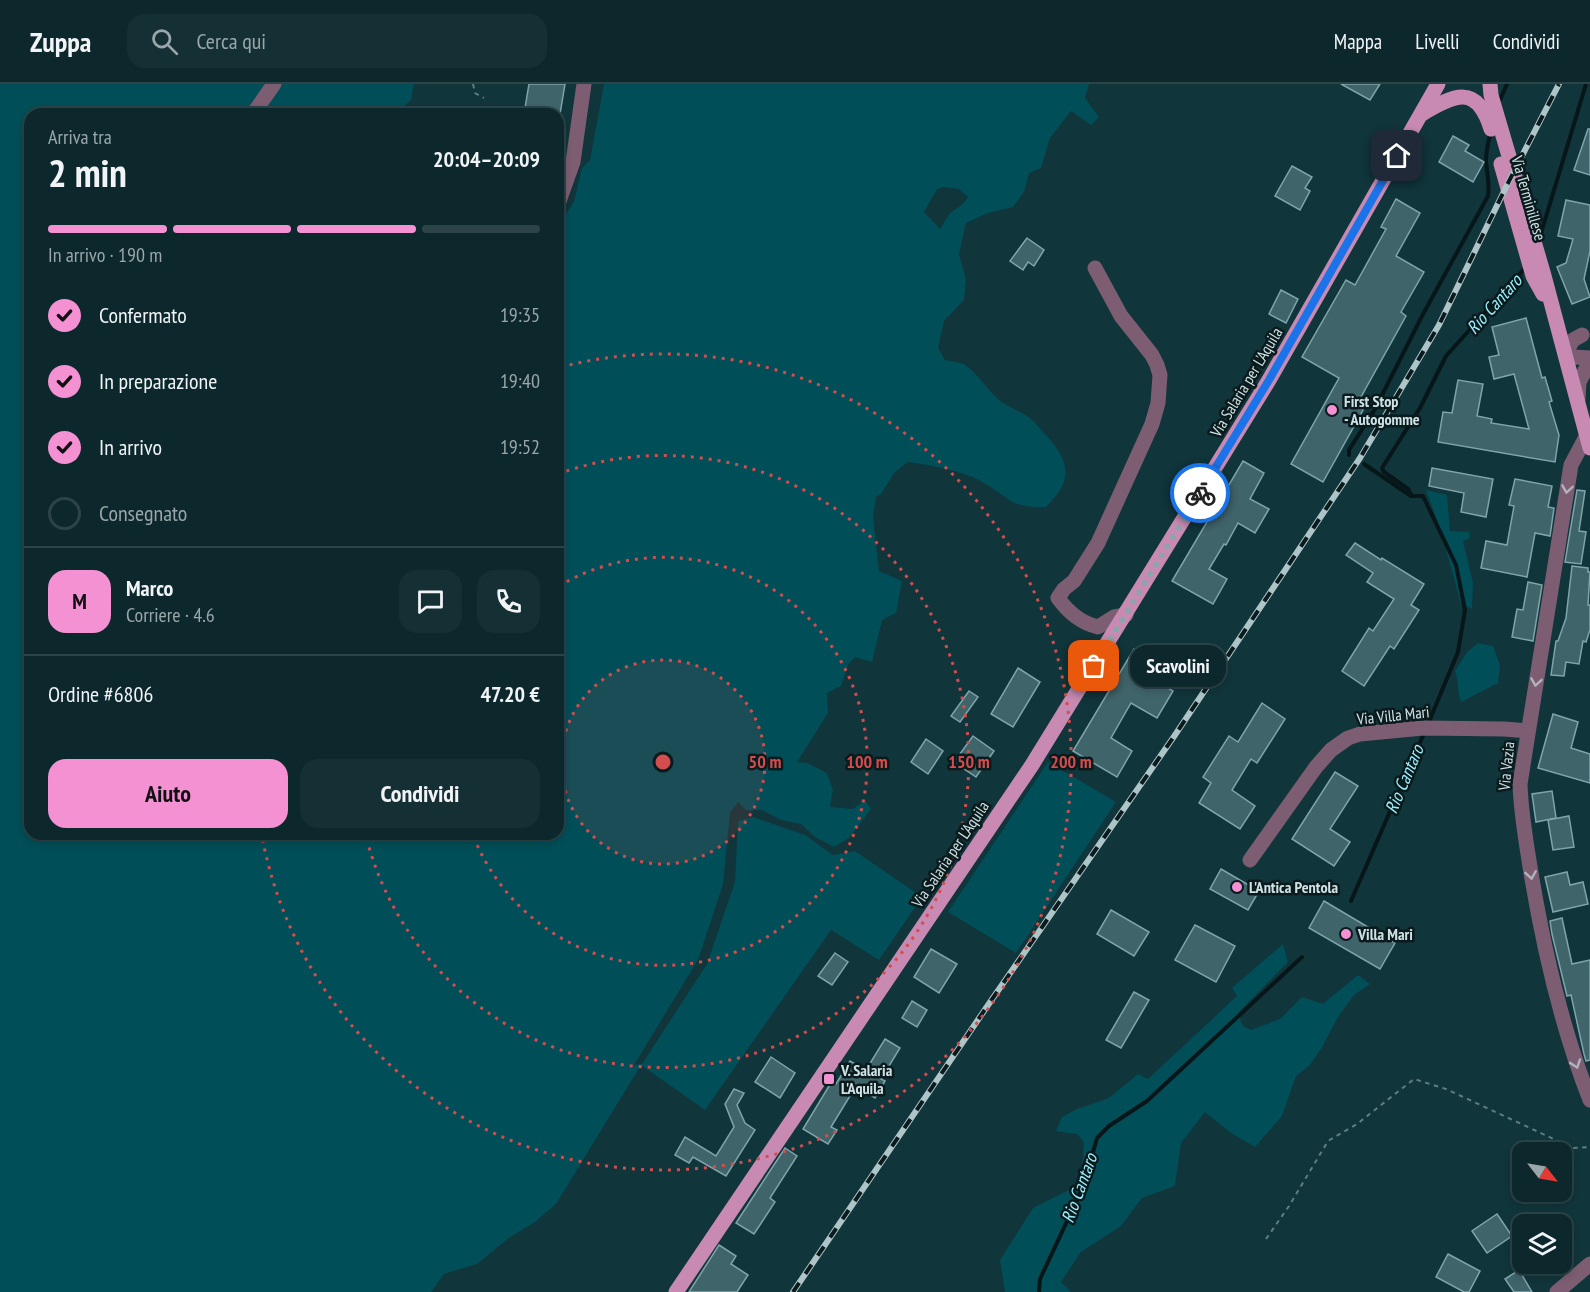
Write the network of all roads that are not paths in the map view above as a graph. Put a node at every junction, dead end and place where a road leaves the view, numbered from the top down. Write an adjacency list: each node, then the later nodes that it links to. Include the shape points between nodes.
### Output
1 (274, 84): 6 (street)
2 (584, 84): 9 (street, via 573,162)
3 (1438, 84): 7 (main road, Via Salaria per L'Aquila)
4 (1465, 90): 7 (main road); 8 (main road, Via Terminillese)
5 (1489, 91): 8 (main road, Via Terminillese)
6 (257, 108)
7 (1420, 116): 18 (main road, Via Salaria per L'Aquila, via 1269,380)
8 (1493, 120): 10 (main road, Via Terminillese); 10 (main road, Via Terminillese, via 1494,140)
9 (564, 187)
10 (1529, 245): 12 (main road, Via Terminillese)
11 (1095, 268): 18 (street, via 1121,316 1157,365 1158,403 1098,543 1058,598 1066,609 1090,626 1098,627)
12 (1555, 318): 13 (street, via 1569,333); 14 (main road, Via Terminillese)
13 (1588, 337): 14 (street, via 1574,340)
14 (1564, 353): 15 (street); 16 (main road, Via Terminillese)
15 (1590, 359): 16 (street, via 1580,382)
16 (1578, 402): 17 (main road, Via Terminillese)
17 (1588, 441): 19 (street, Via Vazia, one-way to 19, via 1571,465)
18 (1125, 615): 23 (main road, Via Salaria per L'Aquila, via 1032,765)
19 (1528, 731): 20 (street, Via Villa Mari, via 1423,728 1348,738 1316,767); 21 (street, Via Vazia, one-way to 21, via 1520,784 1521,808 1539,919 1556,996)
20 (1250, 860)
21 (1590, 1100)
22 (1590, 1264): 24 (street)
23 (676, 1292)
24 (1557, 1292)

